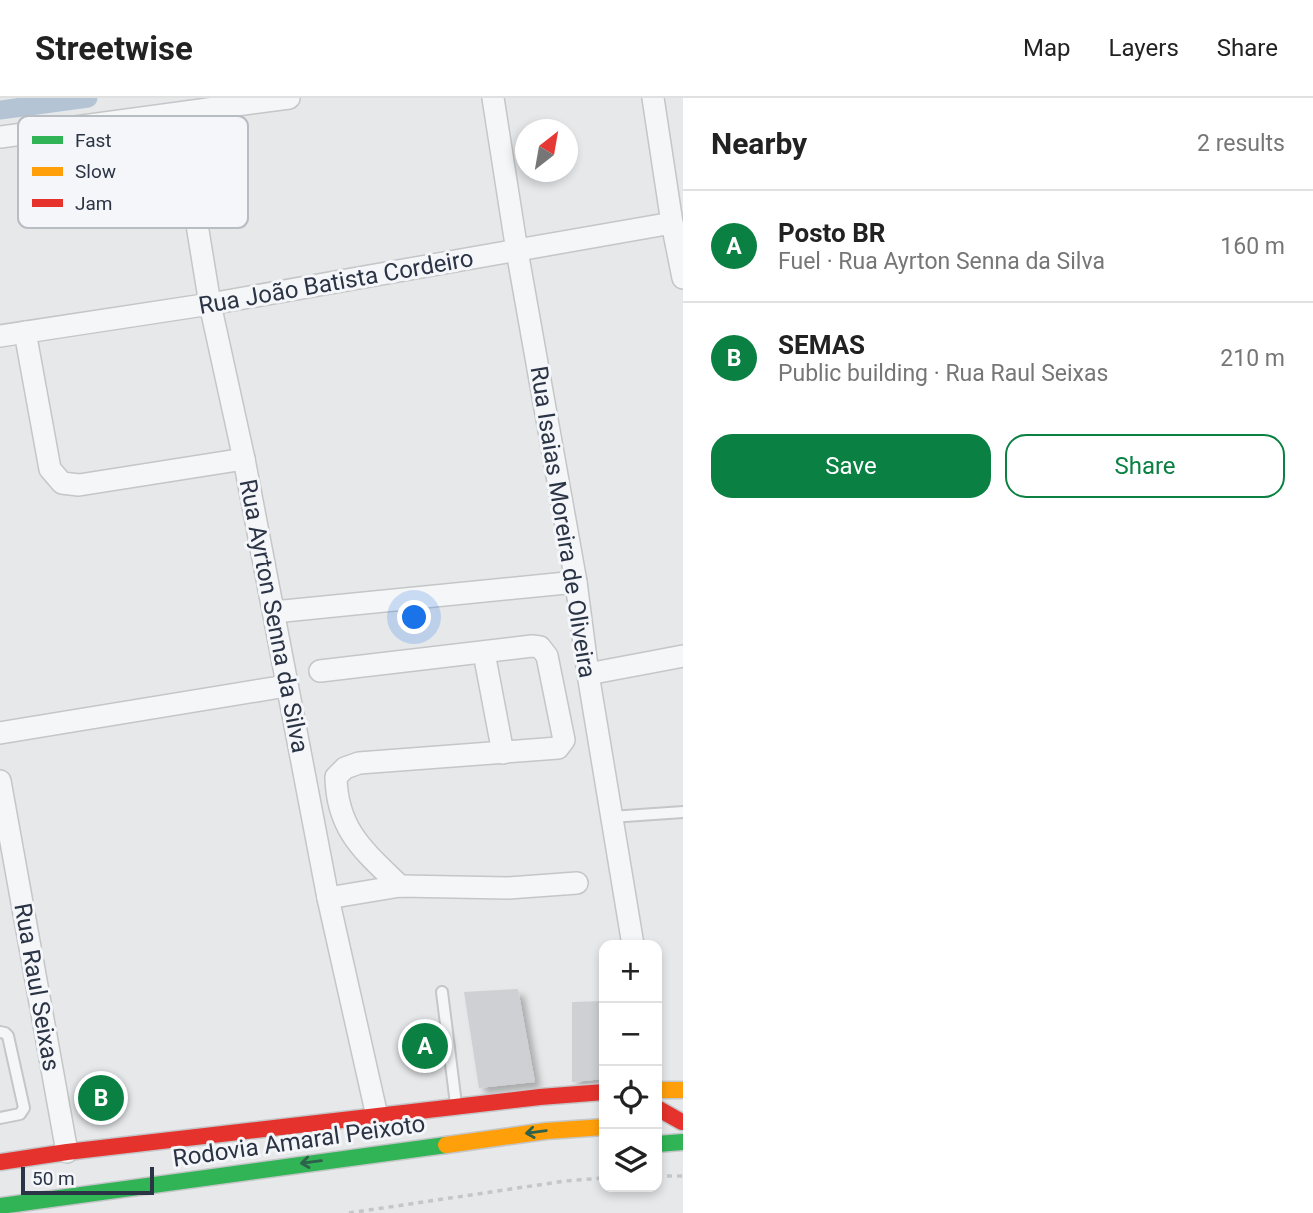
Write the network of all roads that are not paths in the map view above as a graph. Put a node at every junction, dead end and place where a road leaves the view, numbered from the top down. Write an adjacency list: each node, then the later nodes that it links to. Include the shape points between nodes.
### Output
1 (289, 98): 4 (street)
2 (493, 98): 10 (street, Rua Isaias Moreira de Oliveira)
3 (653, 98): 8 (street)
4 (179, 115): 5 (street)
5 (171, 116)
6 (18, 135): 7 (street)
7 (0, 137)
8 (672, 223): 10 (street, Rua João Batista Cordeiro); 11 (street)
9 (198, 228): 12 (street, Rua Ayrton Senna da Silva)
10 (517, 251): 12 (street, Rua João Batista Cordeiro); 16 (street, Rua Isaias Moreira de Oliveira)
11 (683, 278)
12 (210, 304): 13 (street, Rua João Batista Cordeiro); 15 (street, Rua Ayrton Senna da Silva)
13 (25, 332): 14 (street, Rua João Batista Cordeiro); 15 (street, via 50,469 61,484)
14 (0, 336)
15 (244, 459): 17 (street, Rua Ayrton Senna da Silva)
16 (576, 582): 17 (street); 21 (street, Rua Isaias Moreira de Oliveira)
17 (274, 612): 22 (street, Rua Ayrton Senna da Silva)
18 (484, 653): 20 (street); 24 (street); 24 (street, via 532,646 544,651 564,740 558,748)
19 (683, 656): 21 (street)
20 (320, 671)
21 (588, 674): 27 (street, Rua Isaias Moreira de Oliveira)
22 (286, 686): 23 (street); 30 (street, Rua Ayrton Senna da Silva)
23 (0, 733)
24 (503, 753): 29 (street, via 359,763 336,777 342,819 350,834)
25 (0, 781): 44 (street, Rua Raul Seixas)
26 (683, 812): 27 (lane)
27 (611, 817): 31 (street, Rua Isaias Moreira de Oliveira)
28 (577, 883): 29 (street, via 508,888)
29 (400, 886): 30 (street)
30 (328, 898): 39 (street, Rua Ayrton Senna da Silva)
31 (632, 940)
32 (442, 992): 37 (lane)
33 (0, 1032): 40 (lane, via 8,1036 24,1108 20,1114)
34 (662, 1089): 35 (main road)
35 (683, 1090)
36 (599, 1093): 37 (main road)
37 (456, 1107): 39 (main road)
38 (662, 1111): 41 (main road)
39 (377, 1116): 44 (main road)
40 (0, 1118)
41 (682, 1122): 42 (main road)
42 (662, 1124)
43 (599, 1127): 46 (main road, Rodovia Amaral Peixoto, one-way to 46, via 546,1130)
44 (67, 1152): 45 (main road)
45 (0, 1162)
46 (0, 1206)

